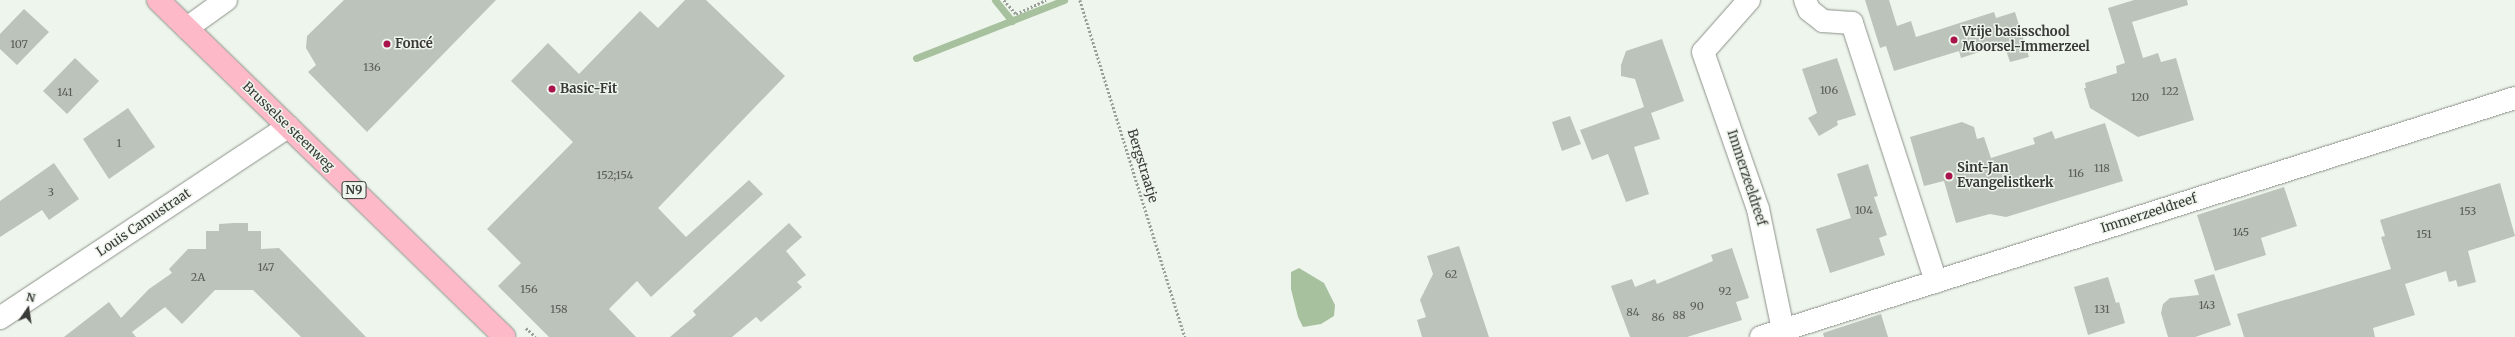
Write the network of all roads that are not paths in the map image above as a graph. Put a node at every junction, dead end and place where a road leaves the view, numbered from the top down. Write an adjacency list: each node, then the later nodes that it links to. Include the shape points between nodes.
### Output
1 (158, 0): 5 (main road, Brusselse steenweg / N9)
2 (226, 0): 5 (street)
3 (1749, 0): 10 (street, Immerzeeldreef, via 1703,52 1758,209)
4 (1805, 0): 8 (street, via 1809,10 1822,21 1852,23)
5 (187, 28): 7 (main road, Brusselse steenweg / N9)
6 (2515, 98): 8 (street, Immerzeeldreef)
7 (288, 127): 9 (street, Louis Camustraat); 11 (main road, Brusselse steenweg / N9, via 420,252)
8 (1936, 282): 10 (street, Immerzeeldreef)
9 (0, 318)
10 (1783, 330): 12 (street, Immerzeeldreef)
11 (504, 337)
12 (1761, 337)

